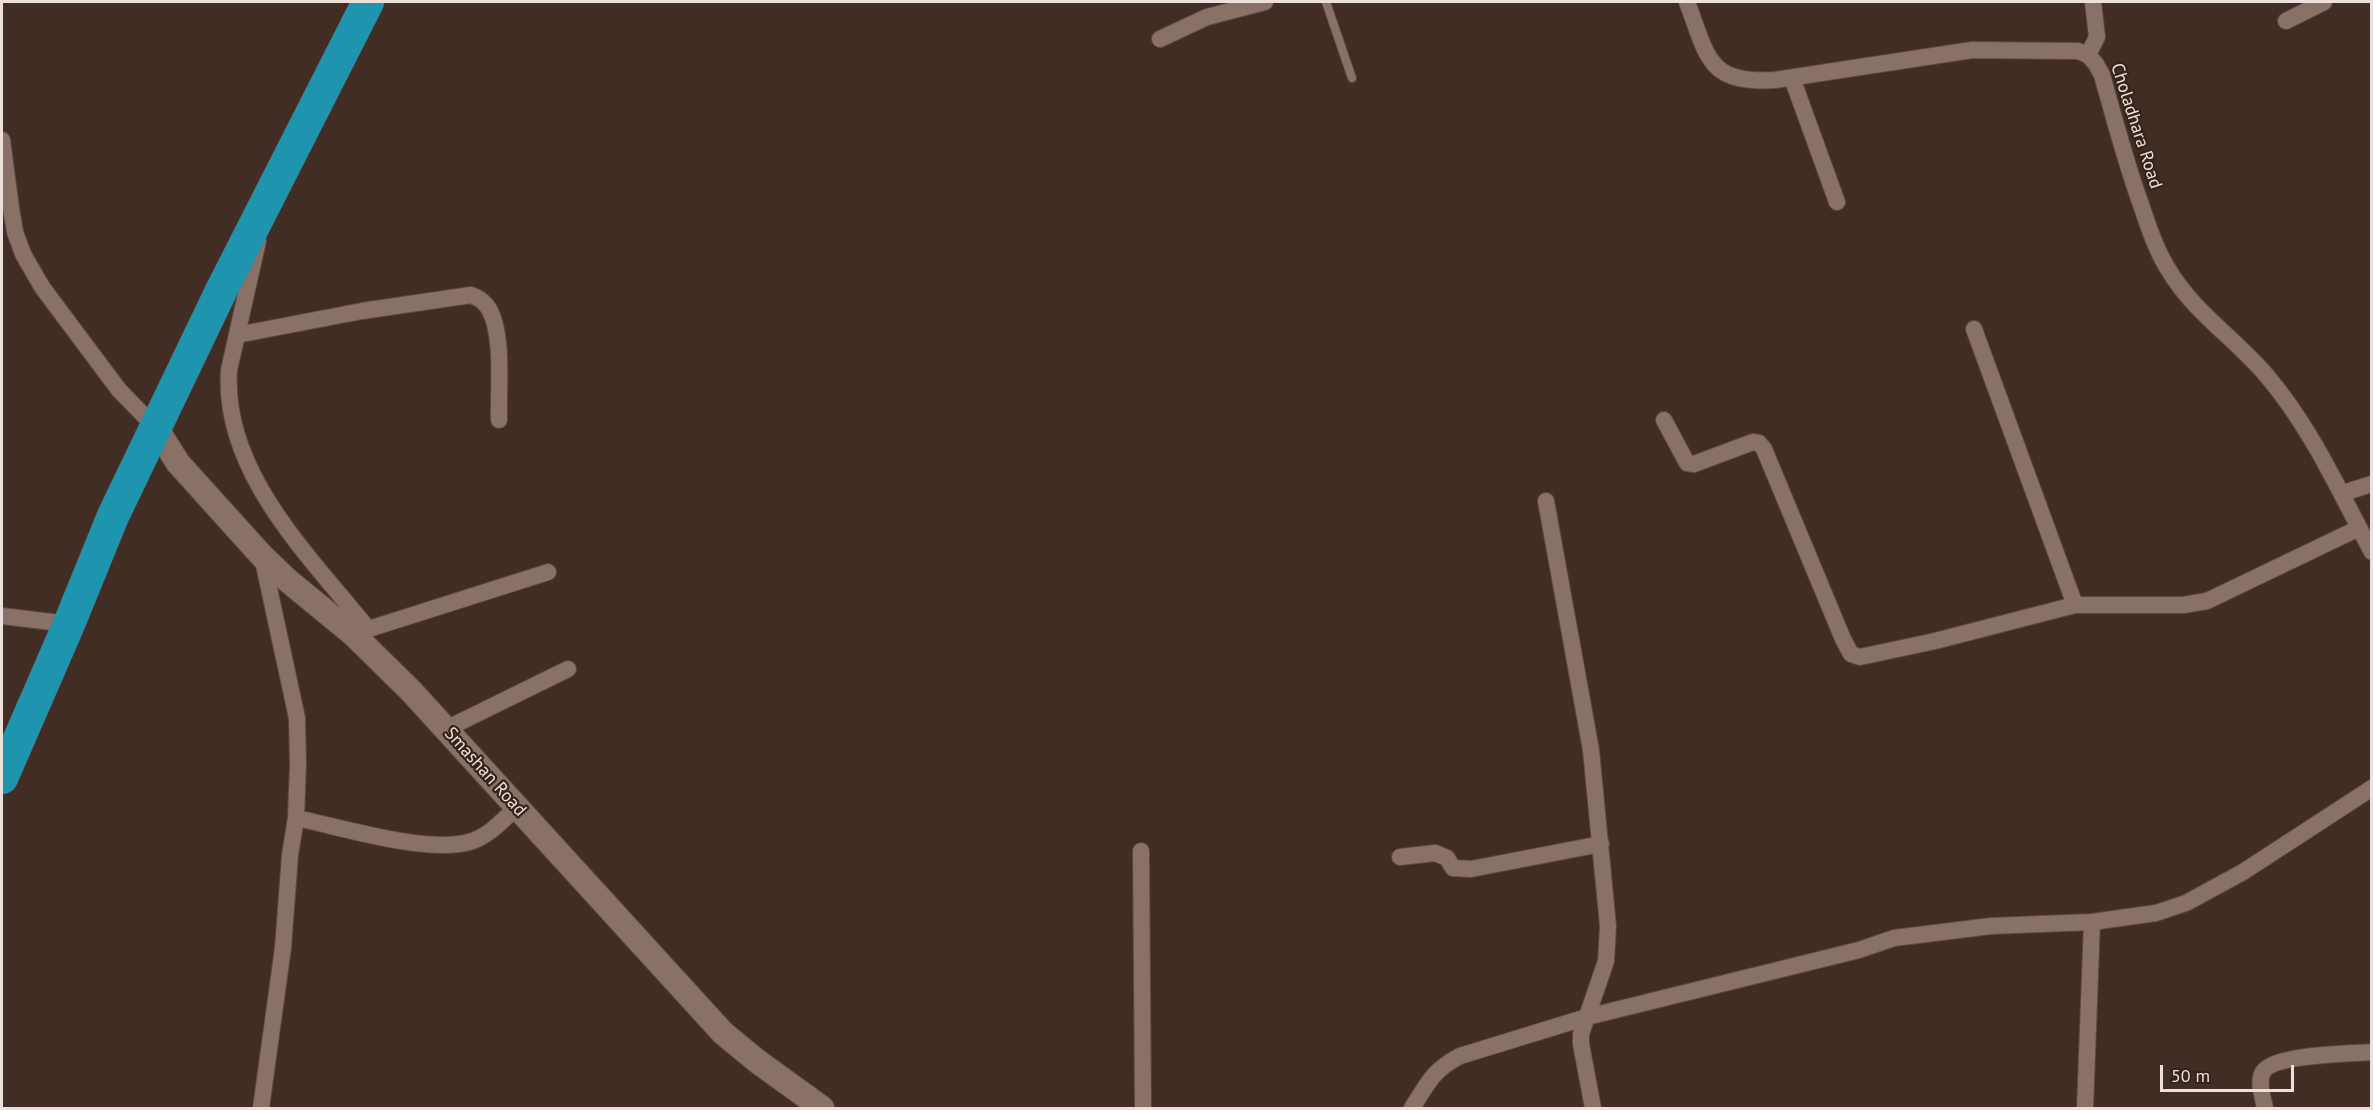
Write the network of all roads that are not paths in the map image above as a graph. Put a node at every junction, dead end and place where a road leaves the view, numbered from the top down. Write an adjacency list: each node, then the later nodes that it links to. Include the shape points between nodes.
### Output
1 (368, 2): 14 (highway)
2 (1265, 2): 8 (street, via 1208,17)
3 (1326, 2): 10 (lane)
4 (1687, 2): 11 (street, Choladhara Road, via 1704,47 1721,72 1752,81)
5 (2093, 2): 9 (street, via 2097,37)
6 (2324, 2): 7 (street)
7 (2286, 21)
8 (1160, 39)
9 (2088, 55): 11 (street, Choladhara Road, via 2068,50 1972,50); 21 (street, Choladhara Road, via 2102,75 2153,242 2167,267 2182,292 2241,348 2294,409)
10 (1352, 78)
11 (1792, 78): 13 (street)
12 (2, 140): 19 (street, via 12,216 23,254 42,287 119,390)
13 (1837, 202)
14 (265, 205): 16 (street); 19 (highway)
15 (1974, 329): 27 (street)
16 (237, 335): 17 (street, via 383,308 471,295 481,298 493,319 497,344); 30 (street, via 229,370 230,408 251,472)
17 (499, 420)
18 (1664, 420): 27 (street, via 1687,463 1695,464 1753,442 1764,448 1851,654 1873,655)
19 (156, 428): 25 (street, Smashan Road, via 178,463); 29 (highway, via 113,516)
20 (2372, 484): 21 (street)
21 (2343, 493): 23 (street, Choladhara Road)
22 (1546, 501): 37 (street, via 1591,750)
23 (2359, 528): 24 (street, Choladhara Road); 27 (street, via 2207,600 2183,605)
24 (2372, 552)
25 (261, 556): 30 (street, Smashan Road, via 286,579); 36 (street, via 297,718)
26 (548, 572): 30 (street)
27 (2076, 605)
28 (2, 616): 29 (street)
29 (69, 624): 33 (highway)
30 (360, 631): 32 (street, Smashan Road)
31 (568, 669): 32 (street)
32 (446, 729): 35 (street, Smashan Road)
33 (2, 778)
34 (2372, 788): 40 (street, via 2243,872 2186,903 2156,913)
35 (517, 807): 36 (street, via 486,834 471,842 448,846 409,842); 44 (street, Smashan Road, via 723,1033)
36 (296, 818): 43 (street, via 282,960)
37 (1601, 844): 39 (street, via 1471,869 1453,868 1447,858 1435,853); 41 (street, via 1609,946)
38 (1141, 851): 45 (street)
39 (1400, 857)
40 (2092, 922): 41 (street, via 1991,926 1894,938); 48 (street)
41 (1587, 1017): 46 (street, via 1460,1056 1434,1073); 47 (street, via 1581,1044)
42 (2372, 1052): 49 (street, via 2288,1059 2272,1064 2264,1070 2260,1086)
43 (261, 1108)
44 (822, 1108)
45 (1143, 1108)
46 (1412, 1108)
47 (1593, 1108)
48 (2085, 1108)
49 (2265, 1108)

